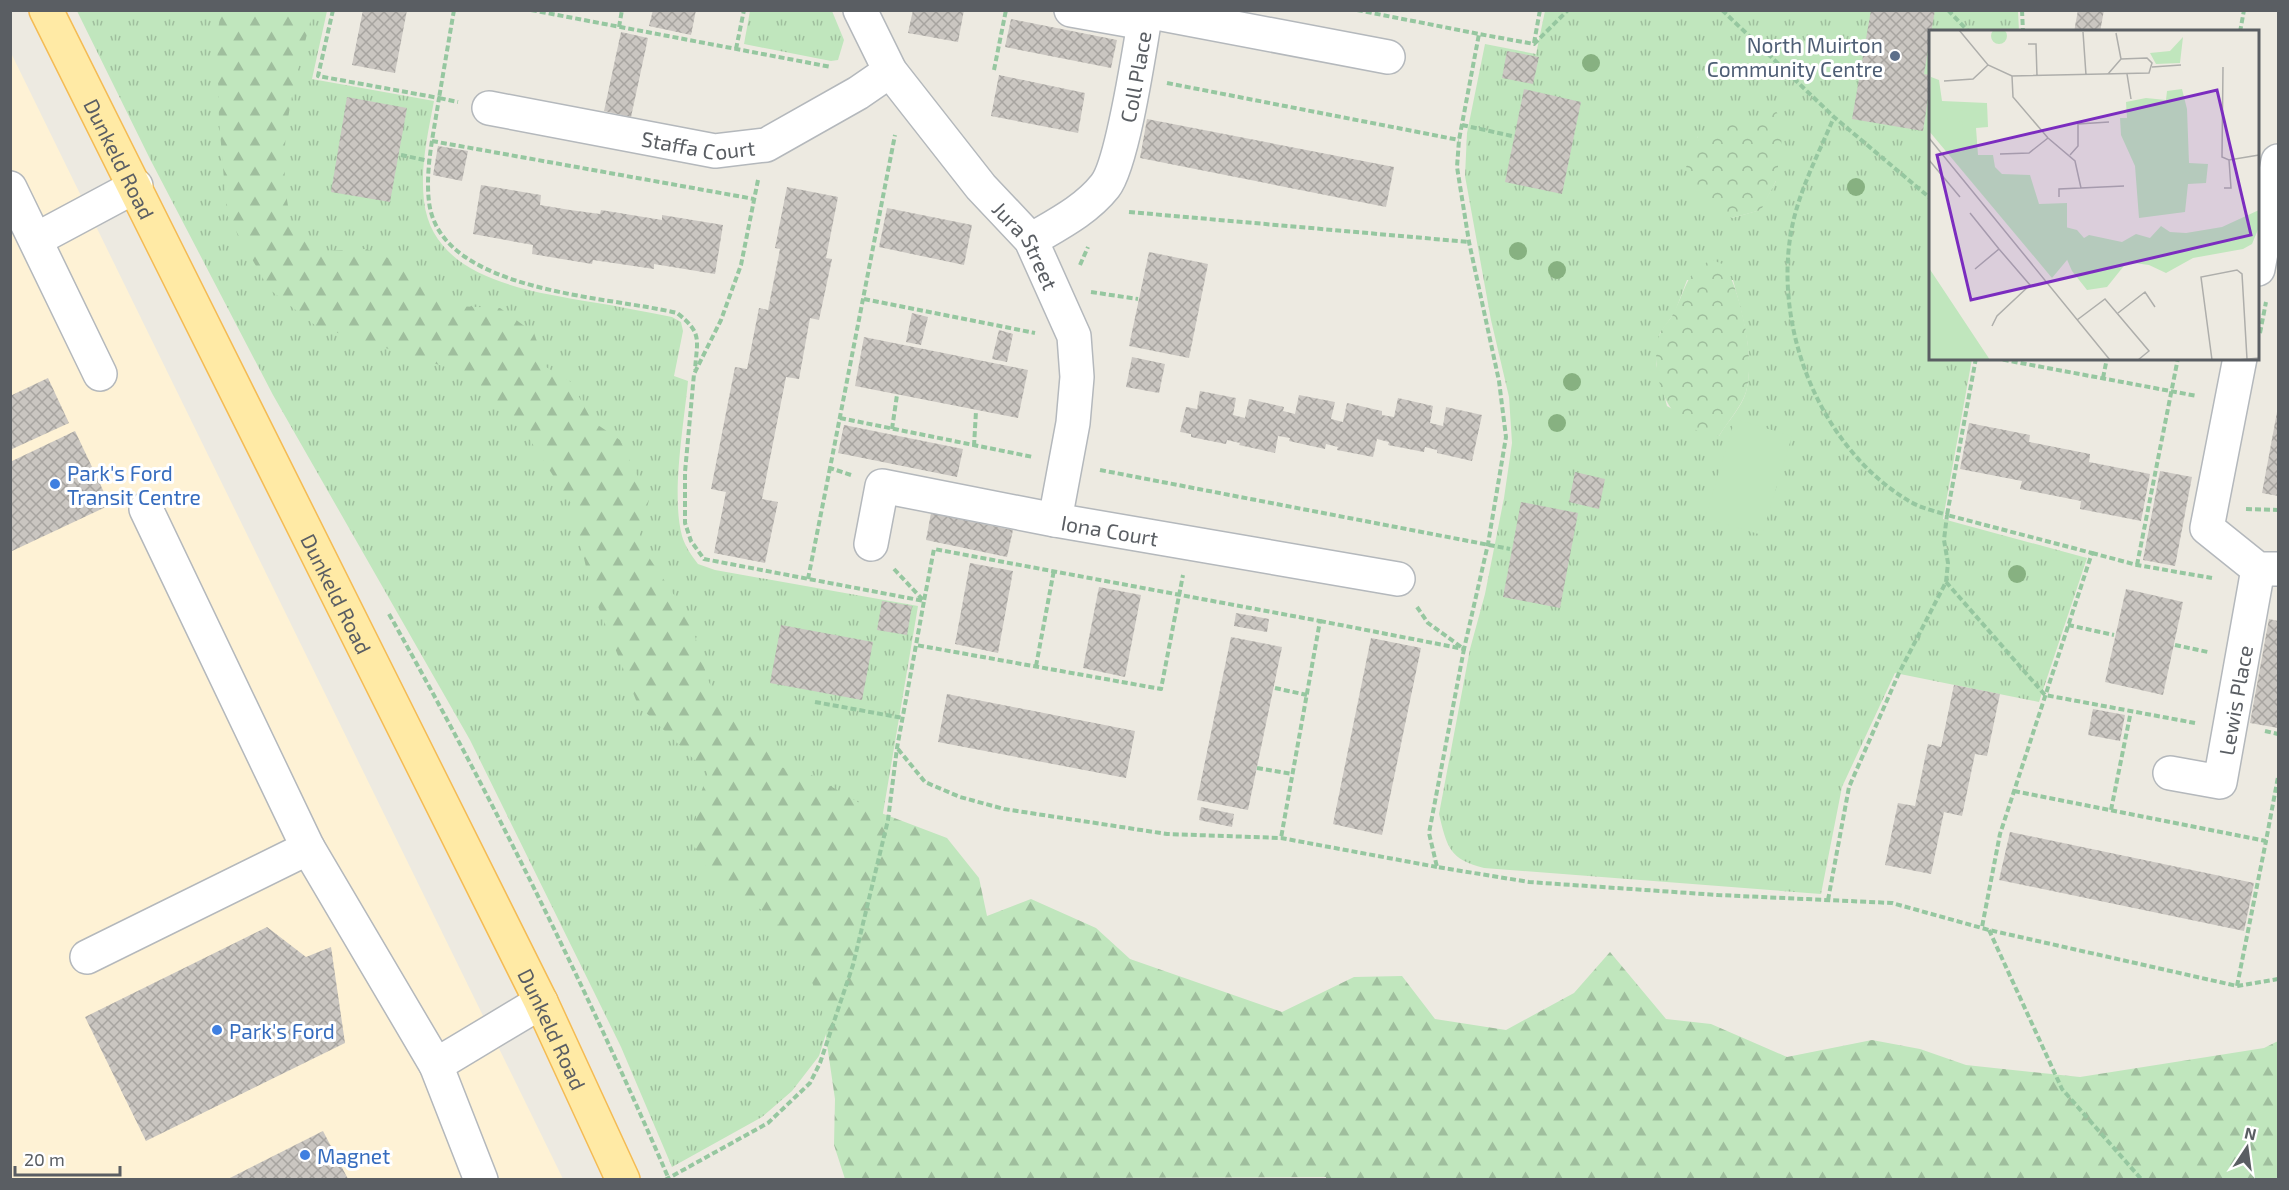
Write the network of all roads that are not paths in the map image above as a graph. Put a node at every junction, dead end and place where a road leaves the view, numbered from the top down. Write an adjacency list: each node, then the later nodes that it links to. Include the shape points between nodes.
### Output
1 (46, 10): 9 (main road, Dunkeld Road)
2 (860, 10): 6 (street, Jura Street)
3 (1071, 10): 4 (street)
4 (1144, 23): 5 (street, Coll Place, via 1146,11); 12 (street, Coll Place, via 1119,152 1106,184 1079,212)
5 (1388, 57)
6 (890, 70): 7 (street, Staffa Court, via 858,93 766,145 715,151); 12 (street, Jura Street, via 981,187)
7 (489, 108)
8 (2278, 161): 13 (street)
9 (136, 186): 11 (street); 24 (main road, Dunkeld Road)
10 (10, 188): 11 (street)
11 (37, 239): 15 (street)
12 (1031, 240): 17 (street, Jura Street, via 1059,297 1074,340 1077,377 1073,423)
13 (2259, 264)
14 (2240, 360): 19 (street, via 2207,528)
15 (100, 374)
16 (146, 509): 22 (street)
17 (1055, 520): 18 (street, Iona Court, via 882,486); 20 (street, Iona Court)
18 (871, 544)
19 (2264, 574): 21 (street, Lewis Place, via 2253,610 2220,782)
20 (1398, 579)
21 (2170, 773)
22 (308, 848): 23 (street); 25 (street)
23 (87, 957)
24 (541, 1002): 25 (street); 27 (main road, Dunkeld Road)
25 (436, 1065): 26 (street)
26 (481, 1179)
27 (623, 1179)

